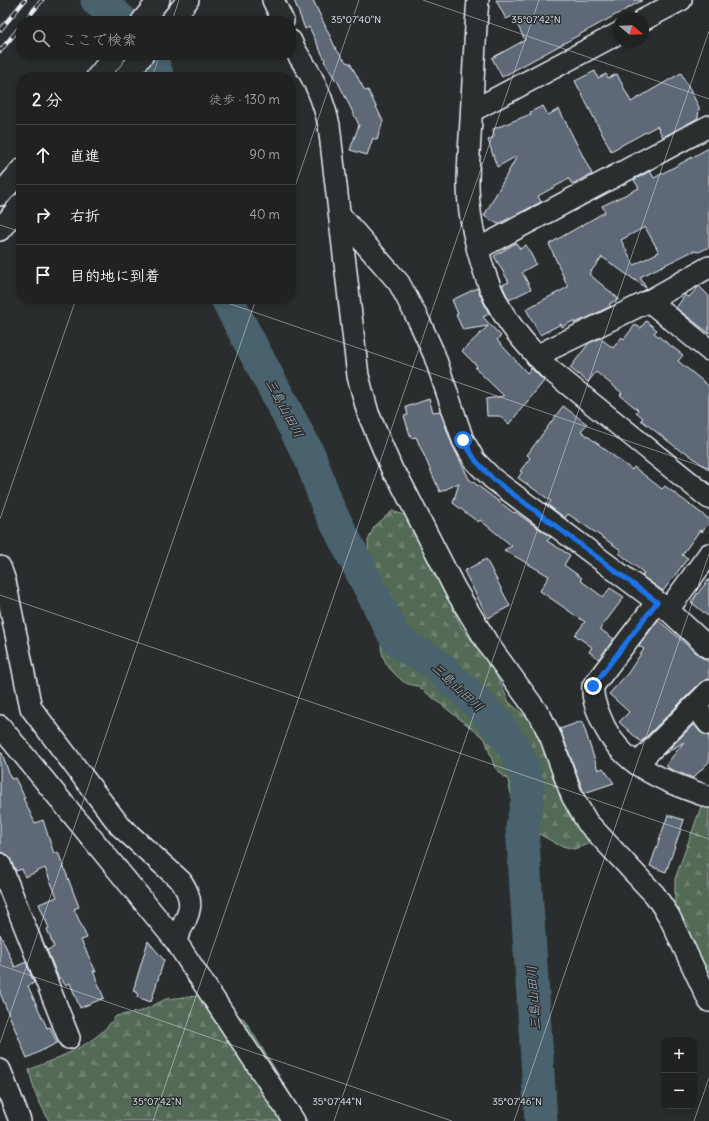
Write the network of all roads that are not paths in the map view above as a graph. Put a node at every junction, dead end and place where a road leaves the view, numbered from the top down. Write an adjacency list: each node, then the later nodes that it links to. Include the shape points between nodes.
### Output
1 (159, 0): 6 (street)
2 (188, 0): 7 (street)
3 (273, 0): 8 (street)
4 (478, 0): 16 (street)
5 (681, 0): 9 (street)
6 (146, 16)
7 (175, 16)
8 (281, 16)
9 (649, 17)
10 (613, 36): 16 (street)
11 (296, 54): 21 (street, via 311,75 324,105 329,125)
12 (111, 60): 14 (street)
13 (139, 60): 15 (street)
14 (101, 72)
15 (129, 72)
16 (472, 111): 23 (street, via 468,186)
17 (709, 126): 23 (street)
18 (16, 176): 19 (street)
19 (0, 196)
20 (16, 210): 22 (street)
21 (340, 215): 31 (street, via 399,283 434,354 463,440 476,461 493,479); 41 (street, via 358,376 368,413 393,472 399,479 455,589 488,644 541,717 572,796 587,822 655,895 669,916)
22 (0, 230)
23 (478, 249): 27 (street, via 482,267 500,309)
24 (709, 267): 25 (street)
25 (649, 301): 26 (street); 27 (street)
26 (709, 350)
27 (536, 356): 28 (street)
28 (709, 498)
29 (709, 554): 31 (street)
30 (0, 567): 40 (street, via 7,588 31,708 120,826 181,881 188,891 191,906)
31 (663, 606): 32 (street); 37 (street, via 593,686 592,694 606,731 617,747)
32 (709, 648)
33 (709, 691): 34 (street)
34 (695, 706): 35 (street); 37 (street)
35 (709, 724)
36 (0, 726): 40 (street)
37 (637, 764): 38 (street, via 666,782)
38 (709, 797)
39 (0, 864): 42 (street)
40 (175, 940): 45 (street)
41 (709, 1001)
42 (69, 1038)
43 (0, 1070): 44 (street)
44 (20, 1121)
45 (294, 1121)

